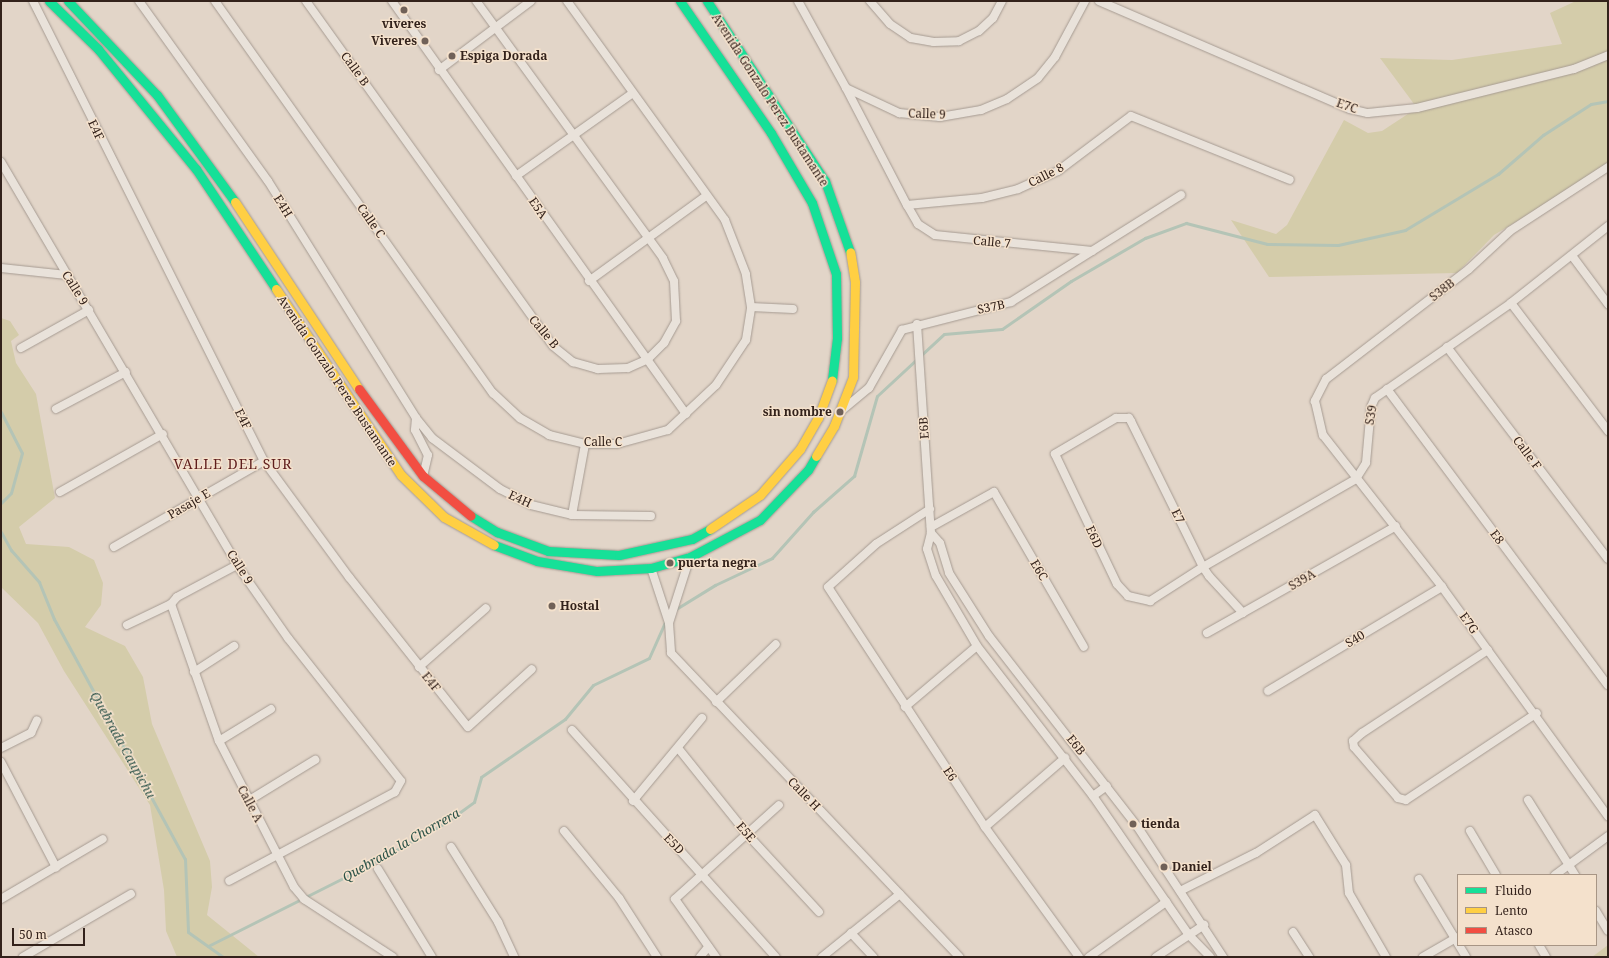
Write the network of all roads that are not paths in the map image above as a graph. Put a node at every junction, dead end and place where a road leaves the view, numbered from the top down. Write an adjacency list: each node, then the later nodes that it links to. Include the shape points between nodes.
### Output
1 (33, 1): 58 (street, E4F)
2 (49, 1): 73 (main road, Avenida Gonzalo Perez Bustamante, via 98,49 196,169 384,454 444,517 486,542 537,561 597,571)
3 (68, 1): 59 (main road, Avenida Gonzalo Perez Bustamante, via 157,95 248,219 371,407)
4 (139, 1): 53 (street, E4H, via 268,182)
5 (215, 1): 57 (street, Calle C, via 493,393 520,418 549,435)
6 (306, 1): 46 (street, Calle B, via 553,346 573,362 598,370 628,368)
7 (392, 1): 20 (street, E5A)
8 (476, 1): 18 (street, Calle B)
9 (531, 1): 18 (street)
10 (567, 1): 22 (street, Calle C)
11 (680, 1): 59 (main road, Avenida Gonzalo Perez Bustamante, via 803,185 830,249 838,299 837,338 833,376 818,418 782,471 741,511 692,539 619,555 548,551 498,532 457,508)
12 (707, 1): 50 (main road, Avenida Gonzalo Perez Bustamante, via 824,181 844,231 855,282 856,349 853,377)
13 (798, 1): 21 (street)
14 (870, 1): 15 (street, via 890,24 911,38 934,42 959,41 979,31 993,18)
15 (1002, 1)
16 (1085, 1): 21 (street, Calle 9, via 1055,57 1038,78 1007,99 981,110 940,117 899,113)
17 (1099, 1): 19 (street, E7C, via 1350,109 1368,113 1417,108 1574,69)
18 (496, 28): 20 (street); 23 (street, Calle B)
19 (1608, 55)
20 (439, 70): 26 (street, E5A)
21 (846, 88): 30 (street)
22 (633, 93): 23 (street); 29 (street, Calle C)
23 (574, 134): 26 (street); 32 (street, Calle B)
24 (1, 162): 36 (street, Calle 9)
25 (1608, 167): 56 (street, S38B, via 1510,231 1469,269 1326,379 1315,401)
26 (516, 176): 37 (street, E5A)
27 (1290, 180): 30 (street, Calle 8, via 1131,116 1058,171 1018,189 982,198)
28 (1181, 195): 33 (street, S37B)
29 (706, 196): 32 (street); 40 (street, Calle C, via 738,245)
30 (907, 205): 33 (street, Calle 7, via 918,224 935,235)
31 (1608, 226): 34 (street, S39)
32 (648, 237): 37 (street); 46 (street, Calle B, via 674,281 678,301 676,320 664,343)
33 (1092, 250): 43 (street, S37B, via 1011,302)
34 (1572, 256): 38 (street, S39); 39 (street)
35 (1, 268): 36 (street)
36 (67, 275): 42 (street, Calle 9)
37 (589, 281): 46 (street, E5A)
38 (1511, 302): 44 (street, S39); 54 (street)
39 (1608, 304)
40 (751, 307): 41 (street); 51 (street, Calle C, via 746,340 732,366)
41 (793, 309)
42 (89, 310): 45 (street); 47 (street, Calle 9)
43 (917, 324): 50 (street, S37B, via 898,332 870,388); 63 (street, E6B)
44 (1447, 347): 48 (street, S39); 70 (street, Calle F)
45 (22, 348)
46 (648, 359): 51 (street, E5A)
47 (126, 372): 49 (street); 55 (street, Calle 9)
48 (1387, 389): 60 (street, S39, via 1371,407 1366,463); 90 (street, E8)
49 (56, 408)
50 (840, 412): 69 (main road, Avenida Gonzalo Perez Bustamante, via 808,470 775,507 760,520)
51 (686, 414): 57 (street, Calle C, via 668,430 646,438 617,444)
52 (1122, 416): 72 (street, E7, via 1131,421); 75 (street, E6D, via 1055,454 1117,584 1128,596)
53 (416, 418): 59 (street, E4H, via 416,430 428,455); 64 (street, E4H, via 459,460 500,489 531,505)
54 (1608, 431)
55 (163, 434): 61 (street); 62 (street, Calle 9)
56 (1323, 435): 60 (street, E7G)
57 (585, 444): 64 (street)
58 (264, 461): 62 (street, Pasaje E); 87 (street, E4F)
59 (423, 476)
60 (1356, 479): 66 (street, E7G); 72 (street, S39)
61 (60, 492)
62 (200, 497): 68 (street, Pasaje E); 71 (street, Calle 9)
63 (930, 509): 67 (street, E6B); 93 (street, E6, via 876,544 828,587)
64 (572, 515): 65 (street, E4H)
65 (651, 516)
66 (1396, 526): 74 (street, E7G); 78 (street, S39A)
67 (931, 530): 84 (street, E6B, via 926,549 934,572); 85 (street, E6C, via 994,492); 105 (street, E6B, via 940,543 949,573 989,636)
68 (114, 547)
69 (690, 557): 73 (main road, Avenida Gonzalo Perez Bustamante); 79 (street, Calle H)
70 (1608, 559)
71 (238, 565): 76 (street, via 177,597); 119 (street, Calle 9, via 293,644 401,780 395,792)
72 (1203, 567): 75 (street, S39); 78 (street, E7)
73 (651, 568): 79 (street, Calle H)
74 (1442, 587): 86 (street, E7G); 91 (street, S40)
75 (1150, 601)
76 (171, 604): 80 (street); 89 (street, Calle A)
77 (486, 608): 87 (street)
78 (1243, 613): 81 (street, S39A)
79 (668, 623): 92 (street, Calle H, via 671,653)
80 (127, 625)
81 (1207, 633)
82 (776, 644): 92 (street)
83 (234, 646): 89 (street)
84 (977, 646): 93 (street); 102 (street, E6B)
85 (1084, 647)
86 (1488, 650): 95 (street, E7G); 95 (street, via 1362,733 1353,741 1354,748 1398,798 1411,799)
87 (418, 667): 88 (street, E4F, via 468,727)
88 (532, 669)
89 (194, 672): 99 (street, Calle A)
90 (1608, 685)
91 (1268, 691)
92 (716, 702): 131 (street, Calle H)
93 (904, 707): 112 (street, E6)
94 (271, 709): 99 (street)
95 (1537, 713): 111 (street, E7G)
96 (702, 718): 101 (street)
97 (37, 720): 100 (street, via 31,733)
98 (572, 730): 109 (street, E5D)
99 (219, 741): 108 (street, Calle A)
100 (1, 748)
101 (678, 748): 109 (street); 115 (street, E5E)
102 (1065, 758): 106 (street, E6B); 112 (street)
103 (315, 760): 108 (street)
104 (1, 762): 121 (street)
105 (1106, 786): 106 (street); 129 (street, E6B)
106 (1093, 796): 133 (street, E6B)
107 (1528, 800): 120 (street)
108 (248, 801): 119 (street, Calle A)
109 (634, 801): 123 (street, E5D)
110 (779, 805): 115 (street)
111 (1608, 816)
112 (985, 827): 156 (street, E6)
113 (564, 831): 149 (street, via 619,898)
114 (1470, 831): 124 (street)
115 (747, 834): 123 (street); 134 (street, E5E)
116 (1608, 836): 120 (street)
117 (103, 839): 121 (street)
118 (451, 847): 148 (street, via 500,926)
119 (279, 857): 128 (street, Calle 9); 146 (street, Calle A, via 304,898)
120 (1569, 866): 125 (street); 126 (street)
121 (56, 867): 132 (street)
122 (378, 869): 147 (street)
123 (702, 873): 144 (street, via 676,896 676,905); 152 (street, E5D)
124 (1495, 874)
125 (1557, 874)
126 (1574, 874)
127 (1419, 880): 141 (street)
128 (229, 881)
129 (1180, 891): 136 (street, E6B); 162 (street, via 1256,853 1315,815 1346,865 1349,893)
130 (131, 894): 145 (street)
131 (900, 894): 139 (street); 155 (street, Calle H)
132 (1, 899)
133 (1166, 902): 140 (street, E6B); 157 (street)
134 (819, 912)
135 (1597, 913): 137 (street)
136 (1204, 925): 140 (street); 160 (street, E6B)
137 (1608, 931)
138 (1294, 932): 161 (street)
139 (852, 933): 153 (street); 154 (street)
140 (1189, 935): 158 (street); 159 (street, E6B)
141 (1456, 938): 163 (street)
142 (1460, 946): 164 (street)
143 (1540, 946): 165 (street)
144 (708, 947): 150 (street); 151 (street)
145 (23, 957)
146 (393, 957)
147 (432, 957)
148 (514, 957)
149 (657, 957)
150 (700, 957)
151 (716, 957)
152 (776, 957)
153 (822, 957)
154 (873, 957)
155 (959, 957)
156 (1079, 957)
157 (1089, 957)
158 (1156, 957)
159 (1210, 957)
160 (1223, 957)
161 (1309, 957)
162 (1386, 957)
163 (1423, 957)
164 (1466, 957)
165 (1546, 957)

